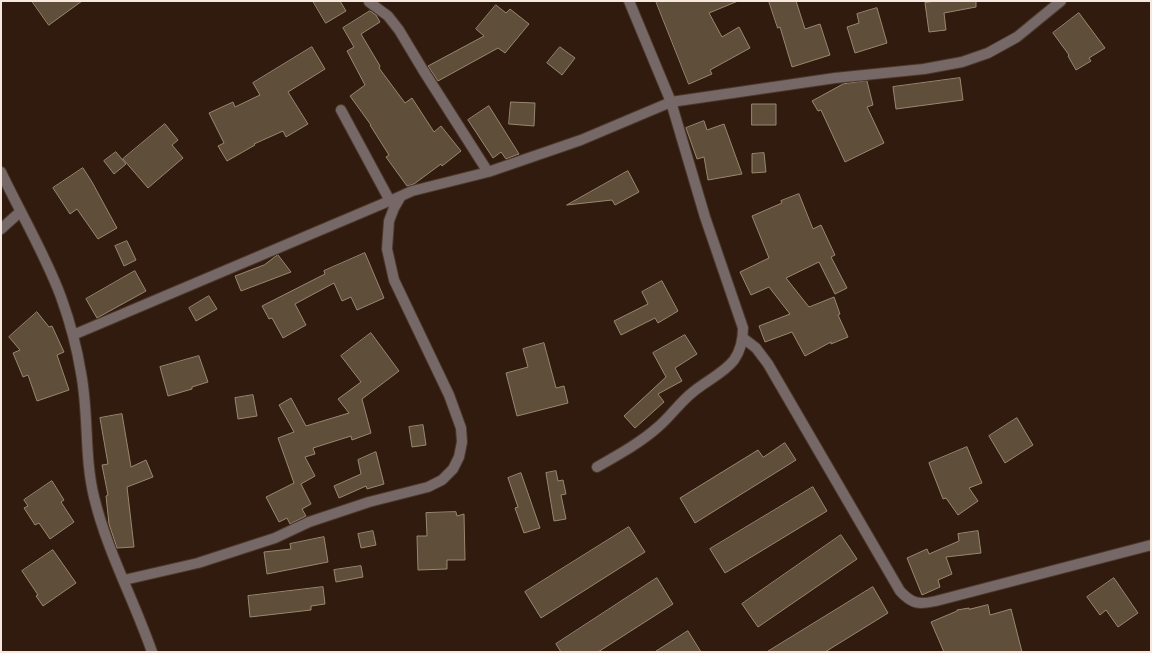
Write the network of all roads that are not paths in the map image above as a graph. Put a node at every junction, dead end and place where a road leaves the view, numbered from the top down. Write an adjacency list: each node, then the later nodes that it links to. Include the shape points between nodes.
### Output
1 (629, 1): 4 (street)
2 (1061, 1): 4 (street, via 1017,37 988,53 962,62)
3 (369, 2): 7 (street, via 388,16 399,30)
4 (672, 102): 7 (street, via 581,140); 13 (street, via 705,217 743,328)
5 (341, 110): 9 (street)
6 (1, 172): 10 (street)
7 (488, 172): 8 (street)
8 (401, 196): 9 (street); 16 (street, via 390,221 386,249 394,280 449,395 461,428 462,442 453,469 442,480 428,487 369,502 308,522 275,538 198,563)
9 (390, 201): 12 (street)
10 (20, 212): 11 (street); 12 (street, via 44,258)
11 (1, 229)
12 (73, 335): 16 (street, via 82,374 94,495 110,551)
13 (743, 338): 14 (street, via 734,360 722,371 690,395 641,441); 15 (street, via 756,348 768,364 900,591 915,603 925,604)
14 (597, 467)
15 (1151, 545)
16 (124, 580): 17 (street)
17 (152, 652)

